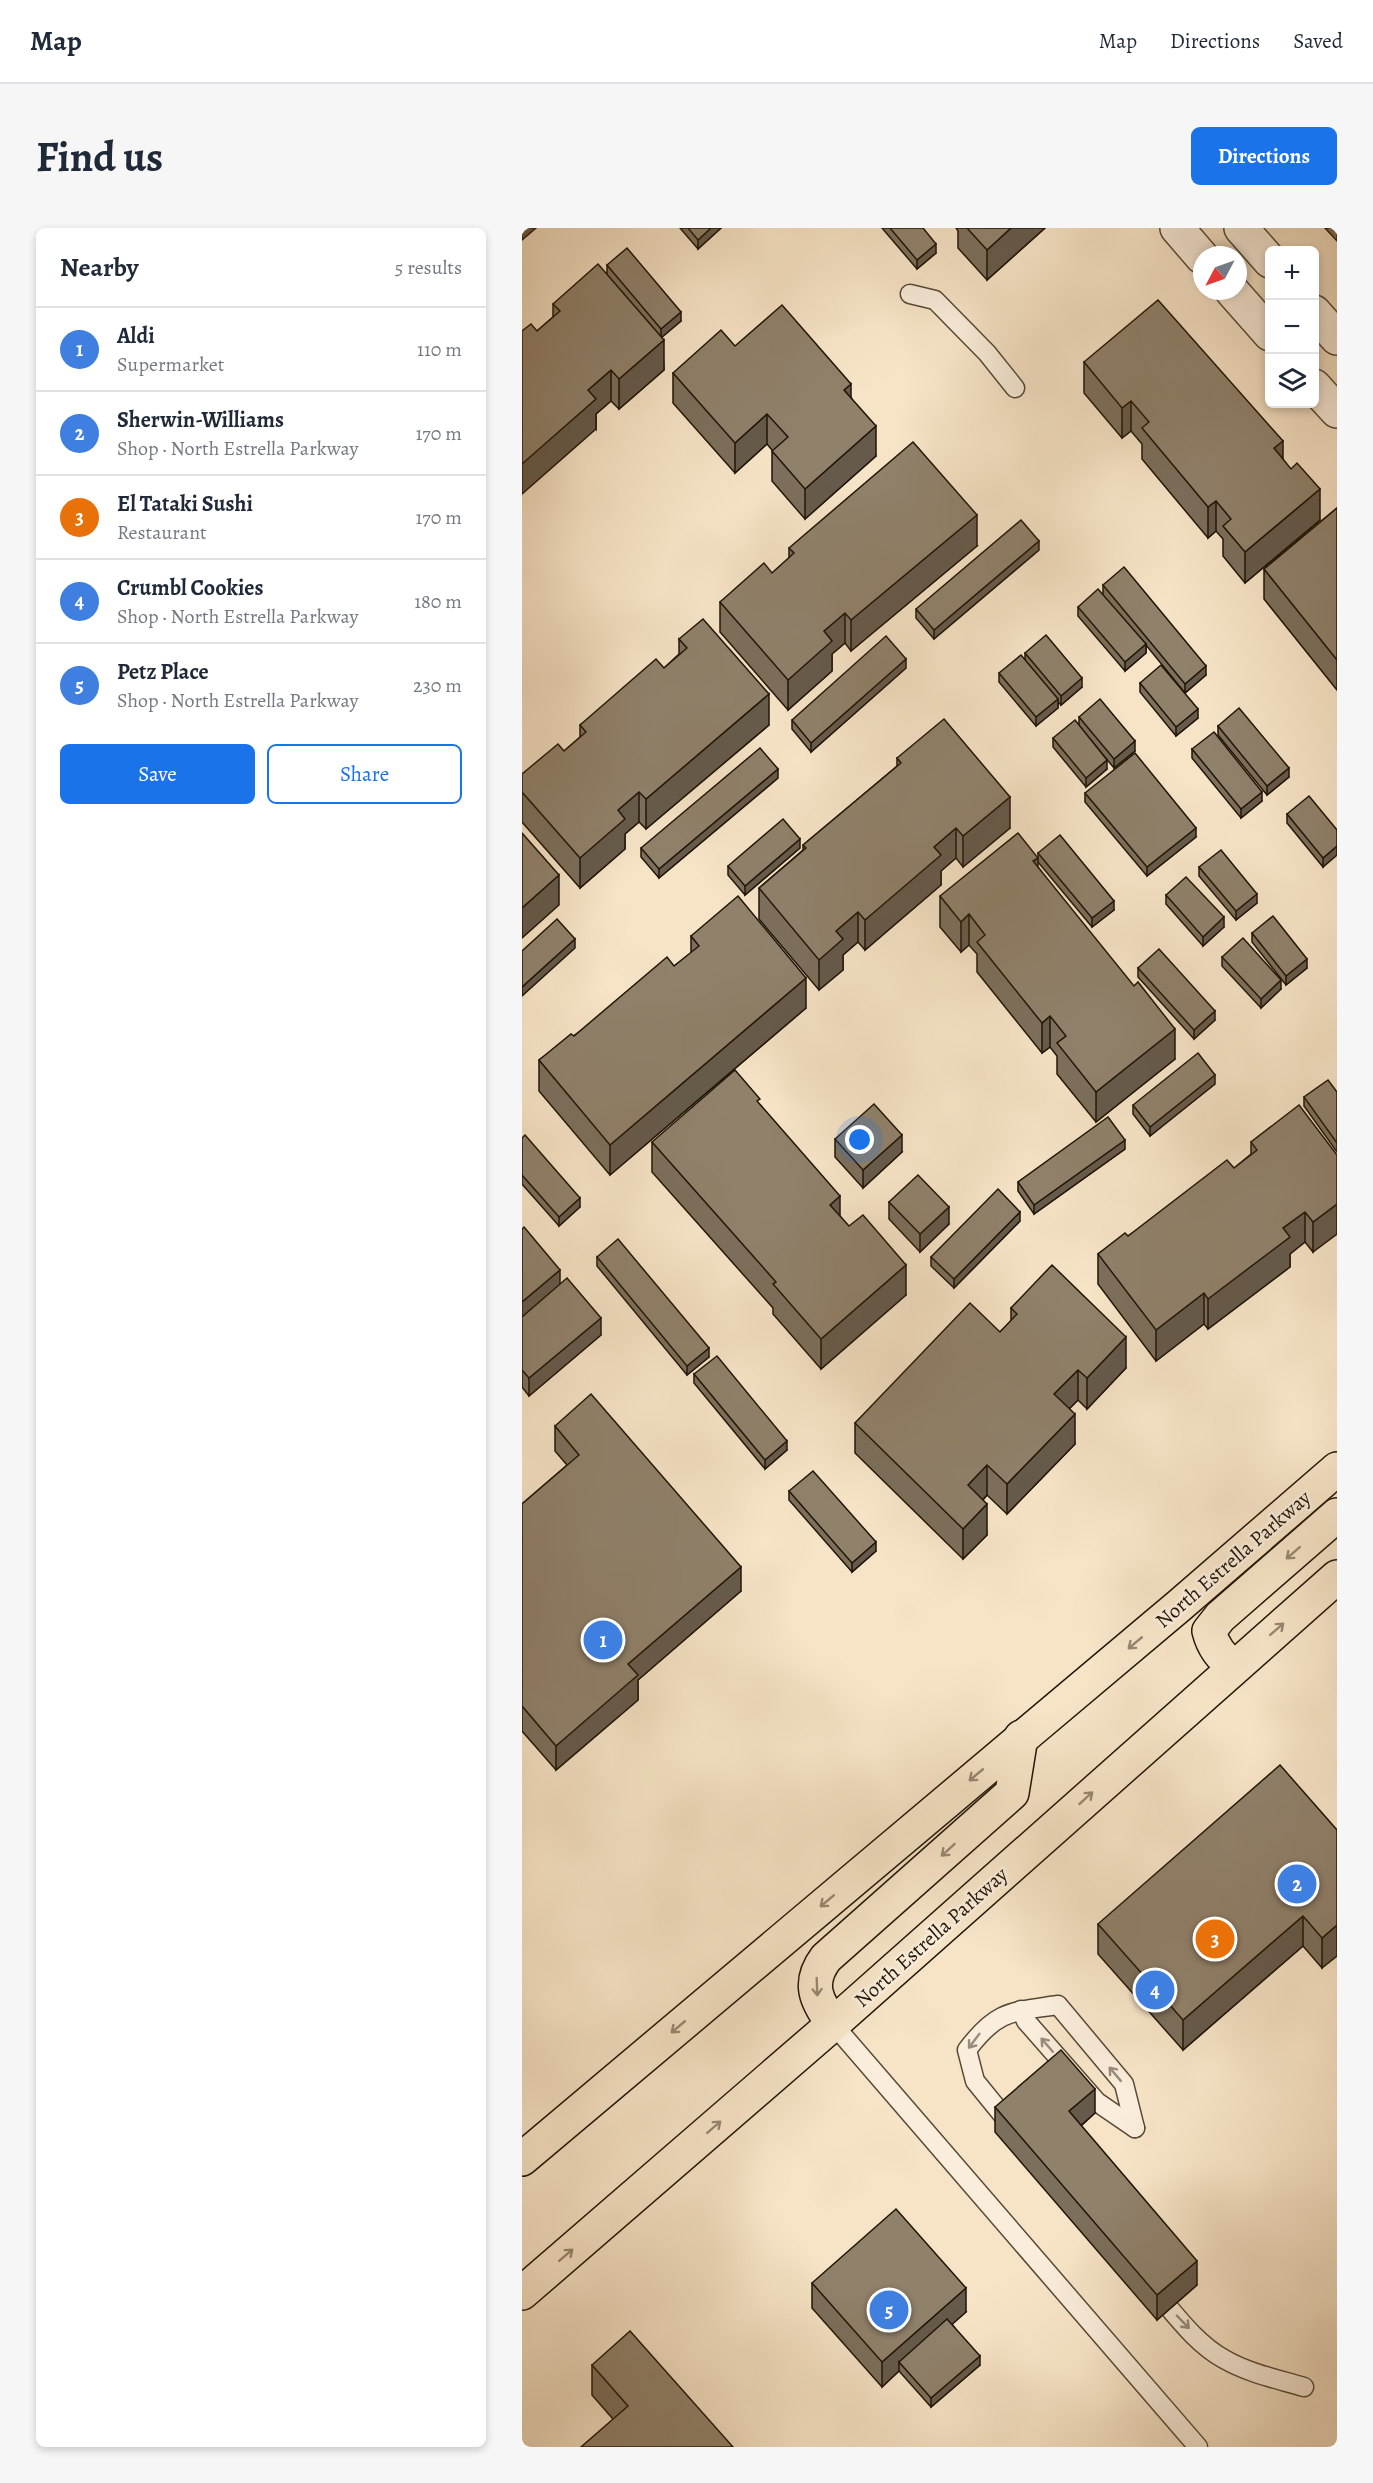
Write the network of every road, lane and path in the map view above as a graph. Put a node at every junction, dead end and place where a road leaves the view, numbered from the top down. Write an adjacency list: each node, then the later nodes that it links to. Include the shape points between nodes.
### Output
1 (1178, 228): 3 (street)
2 (1241, 228): 4 (street)
3 (1193, 246)
4 (1265, 256)
5 (910, 294): 10 (lane, via 935,300)
6 (1240, 300): 8 (street)
7 (1319, 318): 9 (street)
8 (1265, 329)
9 (1337, 338)
10 (1015, 388)
11 (1319, 391): 12 (street)
12 (1337, 411)
13 (1337, 1469): 17 (main road, North Estrella Parkway, one-way to 17)
14 (1337, 1515): 16 (main road, one-way to 16, via 1209,1630 1220,1655)
15 (1337, 1577): 16 (main road, North Estrella Parkway, one-way to 15)
16 (1233, 1667): 19 (main road, North Estrella Parkway, one-way to 16)
17 (1021, 1737): 19 (main road, one-way to 19, via 1012,1793 817,1969 818,2003); 21 (main road, North Estrella Parkway, one-way to 21)
18 (1021, 2010): 18 (lane, via 1026,2021 1097,2102 1135,2128 1124,2084 1058,2005); 20 (lane, one-way to 20, via 998,2016 967,2050 975,2081)
19 (833, 2024): 23 (main road, North Estrella Parkway, one-way to 19); 25 (lane)
20 (1023, 2139)
21 (522, 2159)
22 (1139, 2273): 24 (lane, one-way to 24, via 1208,2348 1223,2359)
23 (522, 2293)
24 (1304, 2387)
25 (1198, 2447)

